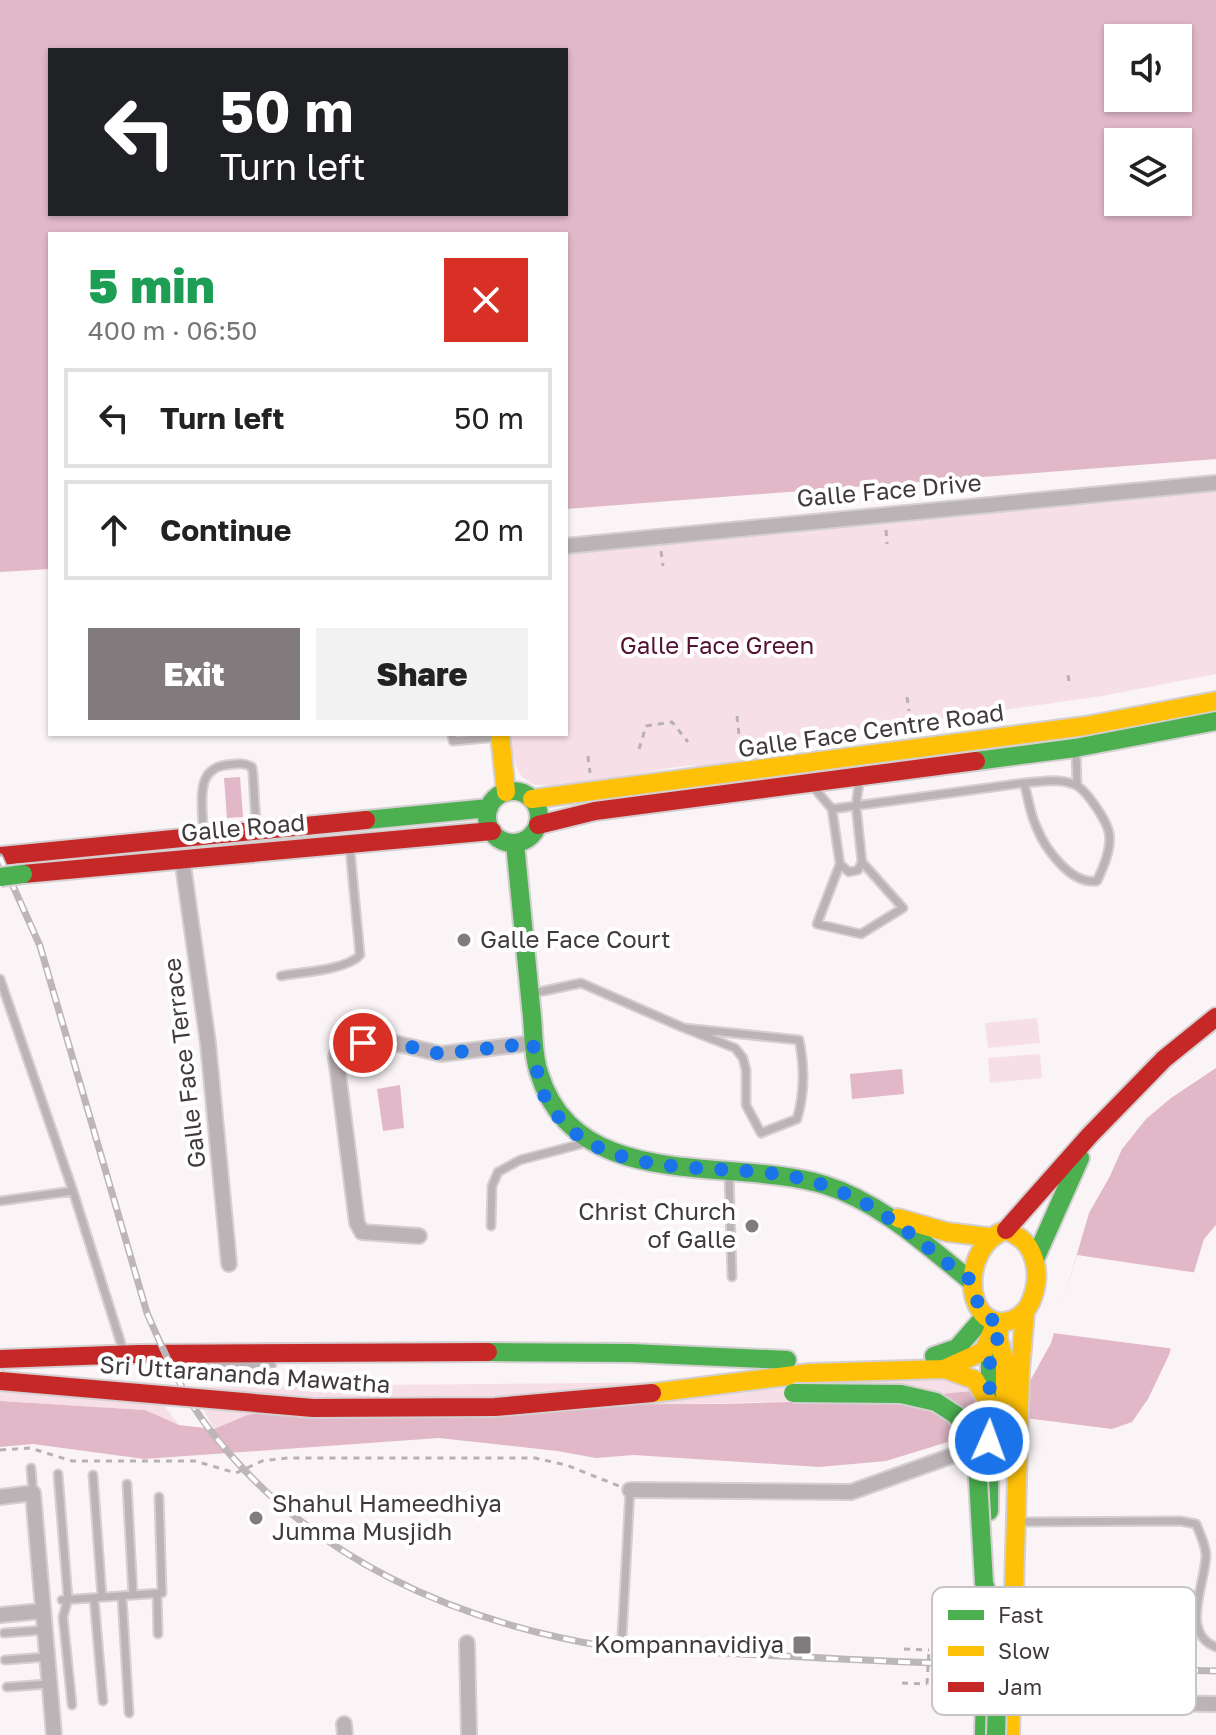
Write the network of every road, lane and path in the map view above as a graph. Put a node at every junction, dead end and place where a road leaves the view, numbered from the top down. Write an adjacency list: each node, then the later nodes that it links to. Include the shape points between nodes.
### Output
1 (1216, 483): 4 (street, Galle Face Drive)
2 (885, 527): 3 (path)
3 (887, 544)
4 (568, 546)
5 (1068, 675): 6 (path)
6 (1070, 687)
7 (907, 697): 9 (path)
8 (1216, 701): 11 (main road, Galle Face Centre Road)
9 (909, 711)
10 (737, 716): 13 (path)
11 (1176, 720): 12 (main road, Galle Face Centre Road); 18 (main road, Galle Face Centre Road); 25 (main road, Galle Face Centre Road, via 1085,726)
12 (1216, 721)
13 (739, 735)
14 (452, 736): 15 (lane, via 453,741)
15 (492, 736)
16 (500, 736): 24 (main road)
17 (688, 742): 19 (path, via 672,722 646,726)
18 (1075, 748): 20 (main road, Galle Face Centre Road); 23 (lane)
19 (639, 749)
20 (861, 776): 21 (main road, Galle Face Centre Road); 26 (lane)
21 (809, 783): 28 (lane); 29 (main road, Galle Face Centre Road, via 595,811)
22 (1024, 783): 23 (lane); 23 (lane, via 1036,828 1067,872 1087,883 1097,881 1109,834); 26 (lane)
23 (1077, 784)
24 (506, 792): 25 (main road); 27 (main road)
25 (532, 799): 29 (main road)
26 (856, 806): 28 (lane); 37 (lane)
27 (489, 808): 30 (main road, Galle Road); 31 (main road)
28 (832, 809): 38 (lane)
29 (538, 825): 34 (main road, via 530,837)
30 (257, 831): 32 (main road, Galle Road); 32 (lane, via 252,767 244,763 216,766 204,777)
31 (492, 831): 33 (main road, Galle Road); 34 (main road)
32 (204, 836): 35 (main road, Galle Road)
33 (350, 843): 36 (main road, Galle Road); 40 (lane, via 360,955 354,962)
34 (515, 843): 42 (main road)
35 (0, 856)
36 (182, 858): 39 (main road, Galle Road, bridge); 56 (street, Galle Face Terrace, via 208,1043)
37 (862, 862): 38 (lane, via 849,872); 38 (lane, via 903,908 861,934 817,924)
38 (840, 864)
39 (0, 877)
40 (281, 976)
41 (0, 979): 49 (lane)
42 (529, 994): 44 (lane, via 581,983); 45 (main road)
43 (1216, 1017): 46 (main road, via 1164,1059)
44 (684, 1028): 44 (lane, via 799,1040 804,1095 797,1119 761,1133 746,1105 743,1058 735,1048)
45 (533, 1043): 47 (main road, via 544,1094 558,1116); 54 (street, via 441,1054 382,1040 338,1050 357,1223 362,1232)
46 (1090, 1135): 53 (main road); 55 (main road)
47 (587, 1142): 48 (main road, via 639,1160); 52 (lane, via 520,1160 498,1172 492,1186)
48 (729, 1169): 51 (main road, via 808,1180); 57 (lane)
49 (73, 1191): 50 (lane); 62 (lane)
50 (0, 1201)
51 (882, 1213): 53 (main road, via 947,1232); 58 (main road)
52 (491, 1226)
53 (997, 1234): 55 (main road, via 1023,1237); 58 (main road, via 976,1257)
54 (419, 1236)
55 (1035, 1259): 59 (main road, via 1037,1283)
56 (229, 1264)
57 (732, 1277)
58 (972, 1282): 60 (main road, via 976,1300)
59 (1025, 1313): 60 (main road); 69 (main road)
60 (995, 1324): 64 (main road, Sri Uttarananda Mawatha, via 948,1353); 68 (main road, Sri Uttarananda Mawatha, via 984,1351); 69 (main road)
61 (200, 1354): 62 (main road); 64 (main road, via 570,1352); 65 (lane, via 207,1367)
62 (125, 1356): 63 (main road)
63 (0, 1359)
64 (787, 1360): 67 (main road, Sri Uttarananda Mawatha)
65 (287, 1363)
66 (302, 1363): 67 (lane, via 493,1359)
67 (746, 1365): 71 (main road, Sri Uttarananda Mawatha)
68 (944, 1369): 71 (main road, Sri Uttarananda Mawatha, via 810,1373); 72 (main road, via 971,1374)
69 (1005, 1370): 72 (main road); 83 (main road, via 1018,1436); 86 (main road)
70 (0, 1381): 71 (main road, Sri Uttarananda Mawatha, bridge, via 313,1408 495,1407)
71 (678, 1389): 84 (main road, bridge, via 901,1394 936,1402 956,1415 972,1437)
72 (991, 1407): 73 (main road)
73 (990, 1441): 79 (street, via 851,1492); 85 (main road)
74 (0, 1450): 79 (path, via 30,1448 72,1461 195,1461 236,1473 262,1461 287,1458 535,1458)
75 (31, 1468): 80 (lane)
76 (58, 1474): 92 (lane)
77 (93, 1475): 91 (lane)
78 (127, 1484): 89 (lane)
79 (630, 1490): 98 (lane)
80 (33, 1493): 81 (street); 93 (street)
81 (0, 1497)
82 (159, 1497): 88 (lane, via 163,1591)
83 (1017, 1522): 87 (main road); 100 (lane, via 1196,1524 1206,1554 1196,1619 1204,1642)
84 (985, 1587)
85 (987, 1587)
86 (1001, 1587)
87 (1015, 1587)
88 (157, 1594): 89 (lane); 97 (lane)
89 (133, 1595): 90 (lane)
90 (122, 1596): 91 (lane); 111 (lane)
91 (98, 1598): 92 (lane); 107 (lane)
92 (65, 1600): 110 (lane)
93 (45, 1604): 94 (street); 95 (street)
94 (0, 1615)
95 (44, 1630): 96 (lane); 102 (street)
96 (4, 1633)
97 (158, 1634)
98 (622, 1637)
99 (467, 1643): 116 (street)
100 (1216, 1647)
101 (904, 1649): 104 (path, bridge, via 929,1650 927,1684)
102 (46, 1657): 103 (lane); 105 (street)
103 (5, 1660)
104 (902, 1683)
105 (49, 1684): 106 (lane); 115 (street)
106 (7, 1687)
107 (103, 1701)
108 (1196, 1704): 109 (street)
109 (1216, 1704)
110 (72, 1705)
111 (129, 1713)
112 (984, 1715): 117 (main road)
113 (997, 1715): 118 (main road, bridge)
114 (1011, 1715): 119 (main road)
115 (54, 1735)
116 (469, 1735)
117 (984, 1735)
118 (996, 1735)
119 (1010, 1735)

